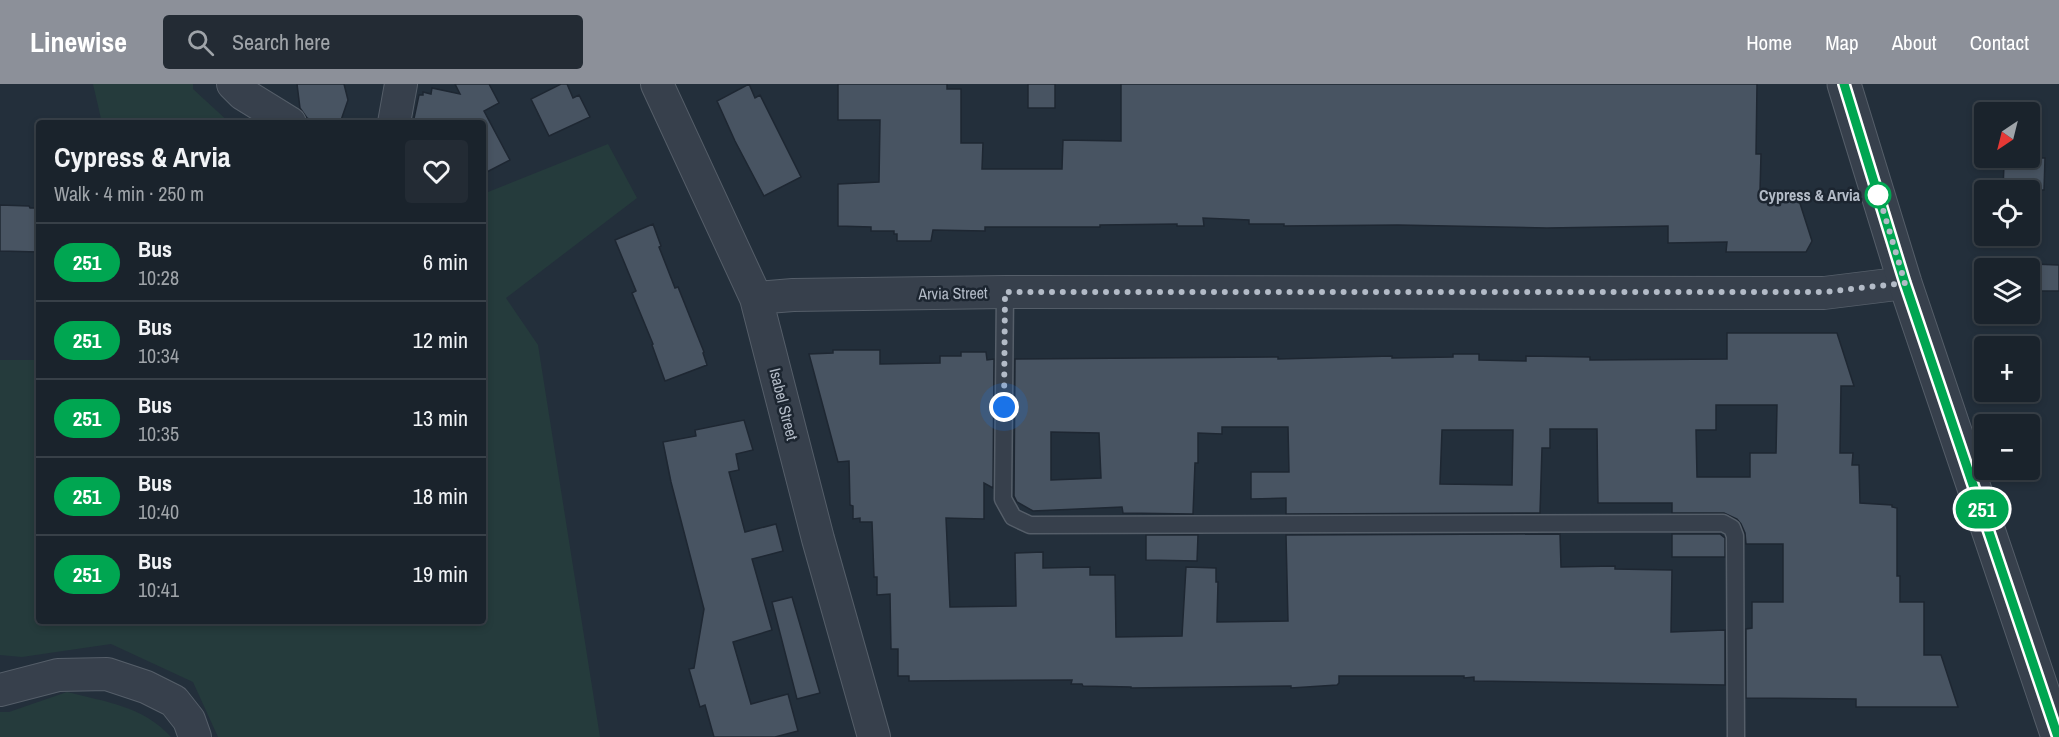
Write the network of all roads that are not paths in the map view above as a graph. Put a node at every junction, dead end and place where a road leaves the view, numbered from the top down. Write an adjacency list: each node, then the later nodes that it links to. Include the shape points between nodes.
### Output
1 (233, 84): 5 (street)
2 (401, 84): 6 (street)
3 (657, 84): 9 (street, Isabel Street)
4 (1844, 84): 7 (street)
5 (285, 120)
6 (395, 120)
7 (1905, 283): 8 (street, Arvia Street, via 1824,292); 14 (street)
8 (1005, 292): 9 (street, Arvia Street); 13 (lane, via 1003,499 1013,517 1030,525 1723,524 1732,528 1735,536)
9 (756, 298): 12 (street, Isabel Street)
10 (0, 690): 11 (street, via 58,675 107,674 174,701 189,720)
11 (195, 737)
12 (874, 737)
13 (1736, 737)
14 (2058, 737)

